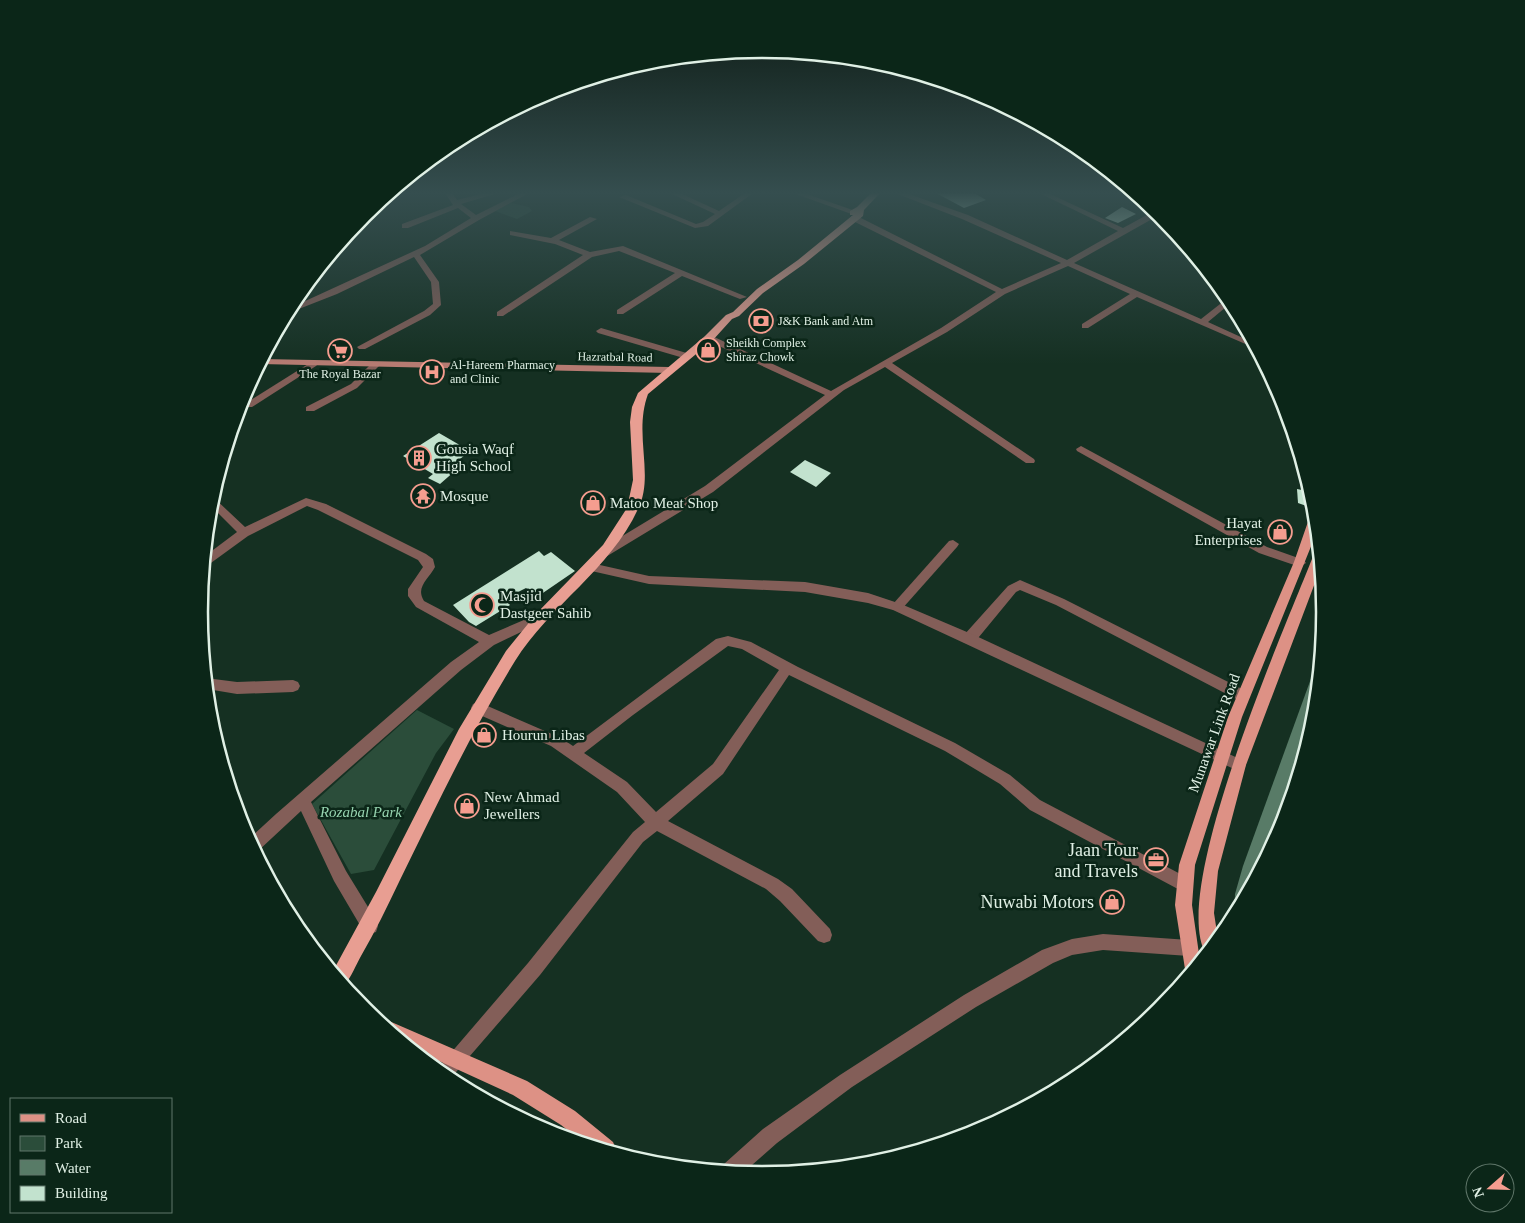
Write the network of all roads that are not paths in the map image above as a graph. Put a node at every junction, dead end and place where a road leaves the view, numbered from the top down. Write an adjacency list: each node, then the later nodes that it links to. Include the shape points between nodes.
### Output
1 (423, 250): 10 (street)
2 (576, 250): 11 (street)
3 (611, 250): 11 (street)
4 (625, 250): 13 (street)
5 (807, 250): 16 (highway)
6 (815, 250): 21 (highway)
7 (925, 250): 14 (street)
8 (1035, 250): 12 (street)
9 (1091, 250): 12 (street)
10 (416, 254): 18 (street); 27 (street, via 435,282 437,305 428,313)
11 (589, 255): 20 (street)
12 (1065, 264): 14 (street); 15 (street)
13 (682, 272): 16 (street); 19 (street)
14 (1002, 292): 30 (street)
15 (1138, 293): 22 (street); 23 (street)
16 (743, 297): 21 (highway, via 730,310)
17 (1223, 305): 22 (street)
18 (301, 306)
19 (620, 312)
20 (500, 314)
21 (729, 317): 25 (highway)
22 (1201, 323): 26 (street)
23 (1085, 326)
24 (601, 331): 28 (street)
25 (709, 338): 28 (highway); 34 (street)
26 (1247, 343)
27 (362, 347)
28 (688, 356): 33 (highway)
29 (268, 362): 31 (main road, Hazratbal Road)
30 (886, 363): 34 (street); 38 (street)
31 (313, 364): 32 (main road, Hazratbal Road); 35 (street)
32 (375, 365): 33 (main road, Hazratbal Road); 36 (street, via 354,386)
33 (669, 370): 43 (highway, via 649,387 640,400 634,426 638,477 636,499)
34 (832, 395): 43 (street, via 709,489)
35 (249, 404)
36 (310, 409)
37 (1081, 449): 45 (street, via 1263,550)
38 (1030, 461)
39 (219, 506): 41 (street)
40 (1311, 531): 45 (main road, Munawar Link Road)
41 (244, 533): 44 (street); 51 (street, via 306,502 322,508 429,561 429,570 412,592 414,598)
42 (954, 544): 48 (street)
43 (600, 555): 46 (highway)
44 (212, 557)
45 (1300, 562): 47 (main road); 55 (main road, Munawar Link Road)
46 (591, 567): 48 (street, via 649,580 805,587 868,598); 49 (highway)
47 (1314, 568): 59 (main road)
48 (897, 607): 50 (street)
49 (538, 619): 51 (street); 56 (highway)
50 (970, 639): 55 (street, via 1012,589 1020,585 1060,602); 58 (street)
51 (489, 641): 60 (street)
52 (787, 668): 57 (street, via 738,641 726,640); 61 (street, via 718,769); 63 (street, via 938,741 1000,776 1035,805)
53 (213, 684): 54 (street, via 238,688)
54 (293, 686)
55 (1243, 696): 58 (main road, Munawar Link Road)
56 (478, 708): 57 (street); 64 (highway)
57 (574, 753): 61 (street, via 622,787)
58 (1221, 756): 59 (street); 63 (main road, Munawar Link Road)
59 (1239, 765): 66 (main road, via 1210,871 1206,913)
60 (303, 800): 62 (street); 64 (street, via 340,876)
61 (655, 822): 65 (street, via 772,884); 70 (street, via 624,852 534,969)
62 (259, 841)
63 (1182, 883): 67 (main road, Munawar Link Road)
64 (370, 926): 69 (highway)
65 (824, 935)
66 (1210, 938)
67 (1189, 948): 68 (main road, Munawar Link Road); 72 (street, via 1103,942 1072,947 1048,956 846,1082 770,1136)
68 (1192, 962)
69 (342, 972)
70 (449, 1068): 71 (main road, via 520,1088 568,1118)
71 (594, 1139)
72 (738, 1165)

